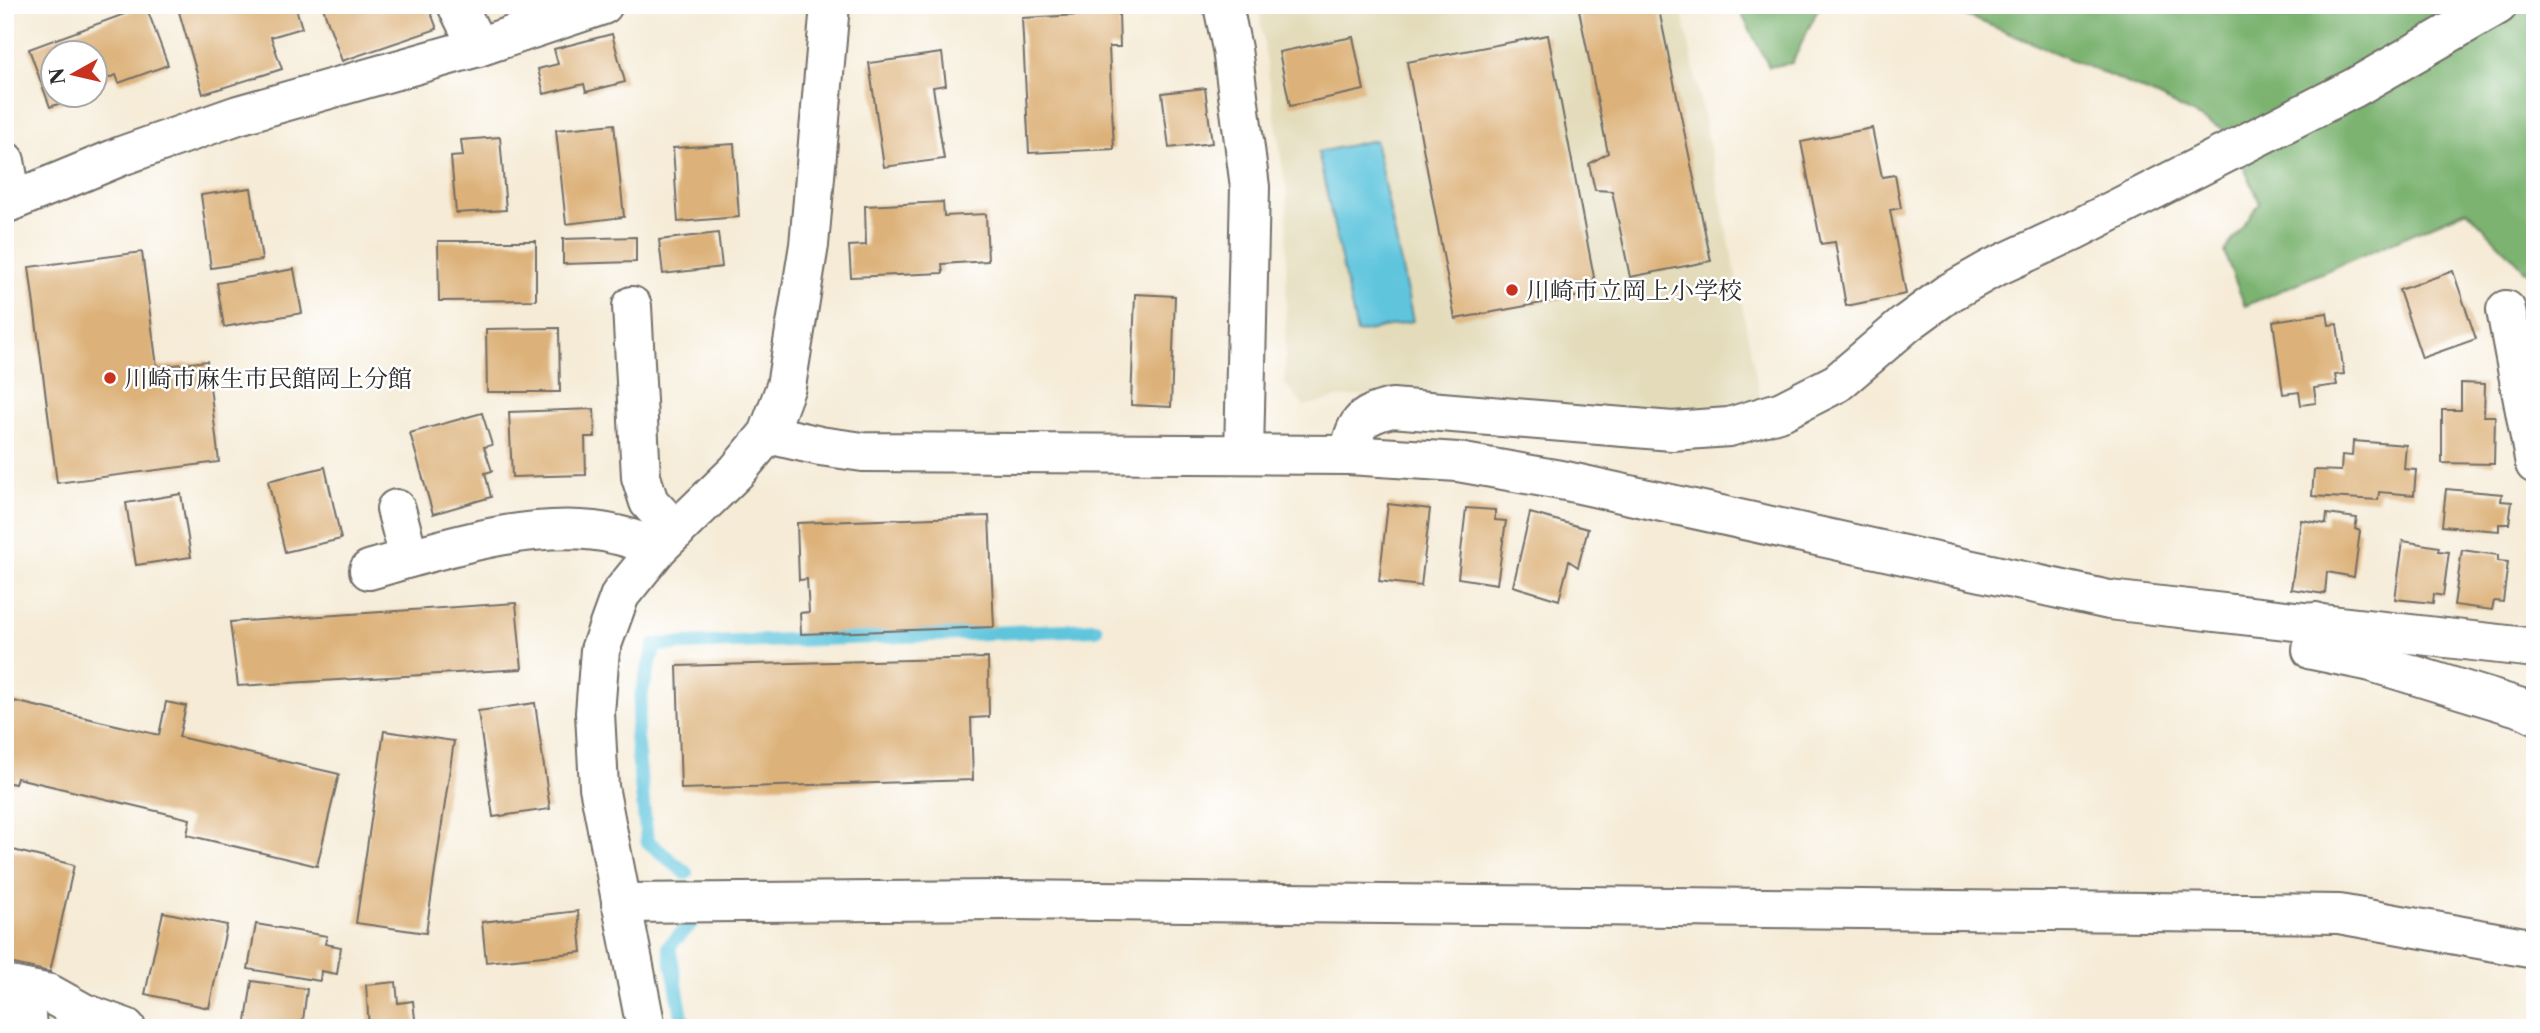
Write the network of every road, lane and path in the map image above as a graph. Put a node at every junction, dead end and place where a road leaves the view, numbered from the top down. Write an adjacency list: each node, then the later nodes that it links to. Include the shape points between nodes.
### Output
1 (457, 5): 6 (street)
2 (603, 5): 6 (street)
3 (830, 5): 11 (street, via 809,245 786,386)
4 (1223, 5): 12 (street, via 1250,187)
5 (2498, 5): 13 (street, via 2354,88 1990,269 1906,324 1837,383 1782,411 1729,427 1672,431 1392,408 1370,413 1355,429)
6 (478, 47): 8 (street, via 238,115)
7 (5, 161): 8 (street)
8 (9, 202)
9 (632, 306): 16 (street, via 641,477)
10 (2506, 310): 14 (street)
11 (768, 433): 12 (street, via 863,452); 16 (street, via 737,471)
12 (1244, 454): 13 (street)
13 (1349, 455): 19 (street, via 1458,462 1566,481 2109,600)
14 (2535, 464)
15 (396, 509): 17 (street)
16 (667, 539): 17 (street, via 561,530 477,539); 22 (street, via 620,596 600,650 594,713 599,787)
17 (409, 558): 18 (street)
18 (369, 570)
19 (2315, 622): 20 (street); 21 (street, via 2312,650 2371,662)
20 (2535, 648)
21 (2535, 714)
22 (621, 903): 23 (street, via 1004,900 2339,914); 27 (street)
23 (2535, 949)
24 (15, 987): 25 (street); 26 (street, via 50,994)
25 (27, 1028)
26 (126, 1028)
27 (646, 1028)

